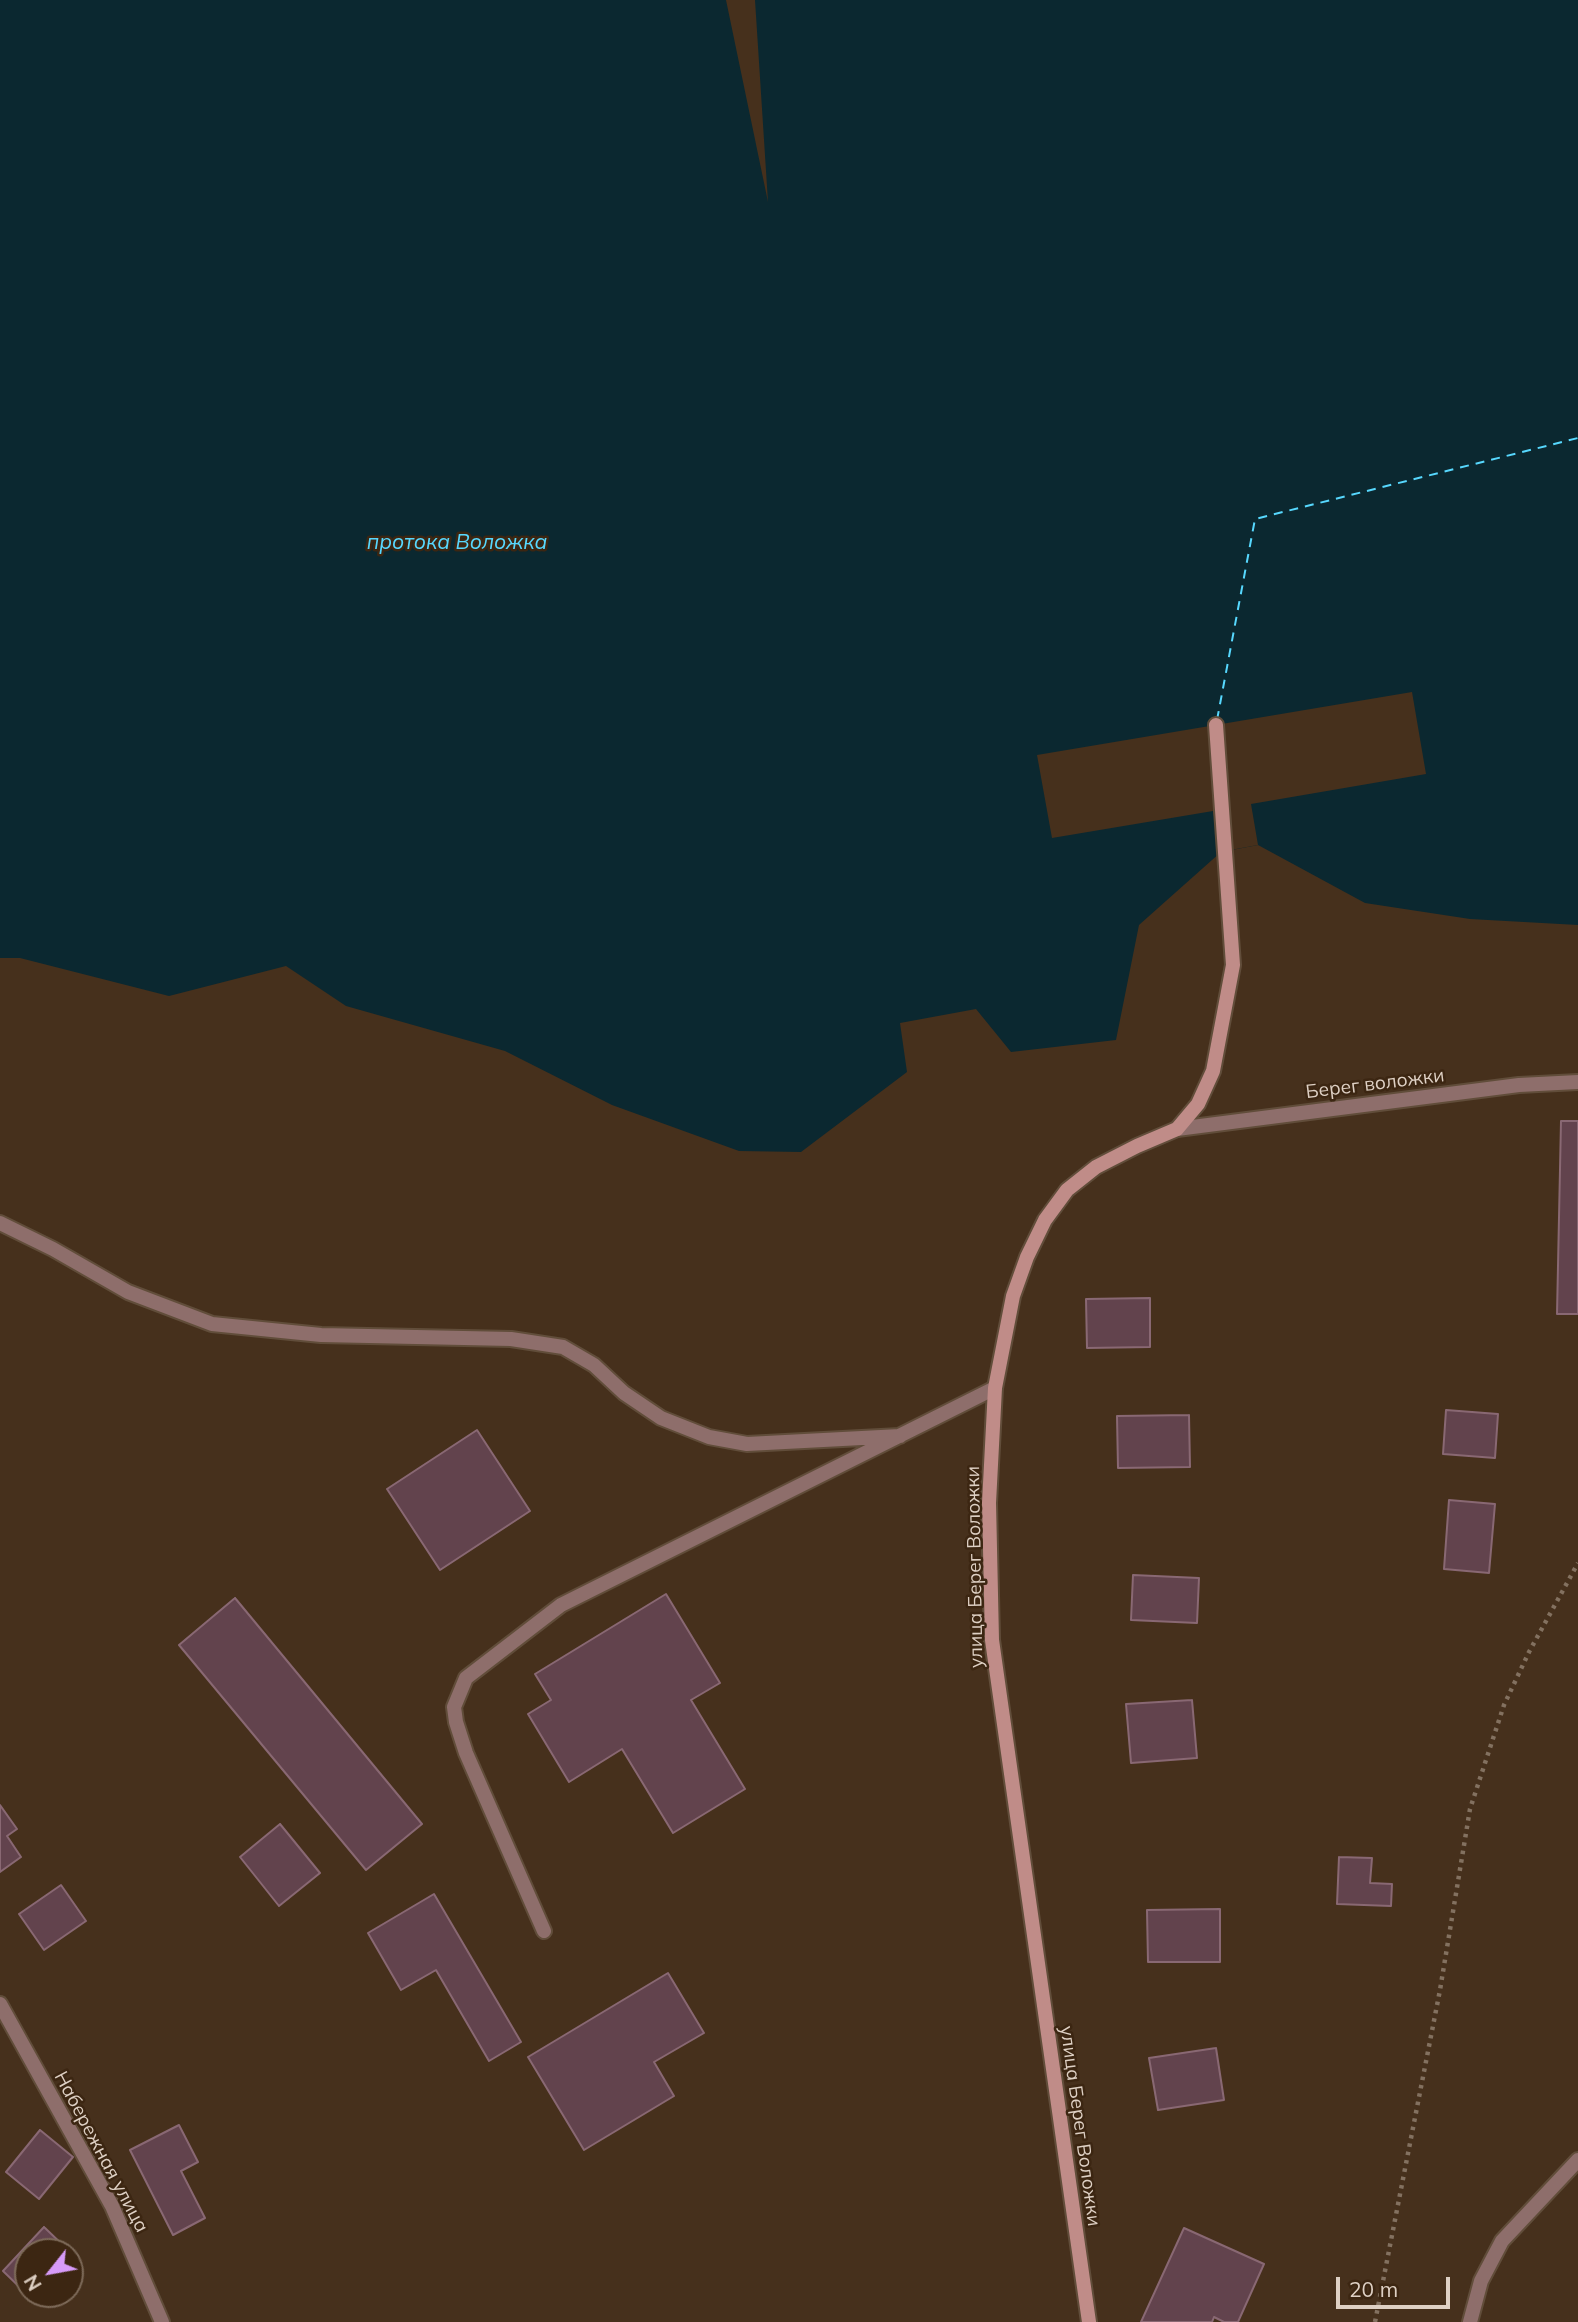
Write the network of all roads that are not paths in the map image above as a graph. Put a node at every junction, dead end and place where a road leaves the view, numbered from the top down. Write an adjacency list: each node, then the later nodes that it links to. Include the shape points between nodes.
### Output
1 (1216, 725): 3 (street, улица Берег Воложки, via 1233,965 1213,1070 1198,1104)
2 (1578, 1082): 3 (street, Берег воложки, via 1519,1085)
3 (1177, 1129): 5 (street, улица Берег Воложки, via 1096,1167 1067,1190 1045,1220 1013,1296)
4 (0, 1223): 6 (street, via 128,1292 212,1324 321,1335 511,1339 563,1347 594,1365 661,1418 709,1437 747,1444)
5 (995, 1388): 6 (street); 11 (street, улица Берег Воложки, via 989,1503 992,1640)
6 (900, 1436): 7 (street, via 561,1605 466,1678 454,1707 456,1722)
7 (544, 1931)
8 (0, 2004): 10 (street, Набережная улица, via 111,2206)
9 (1578, 2160): 12 (street, via 1502,2241 1481,2281)
10 (163, 2322)
11 (1089, 2322)
12 (1470, 2322)

